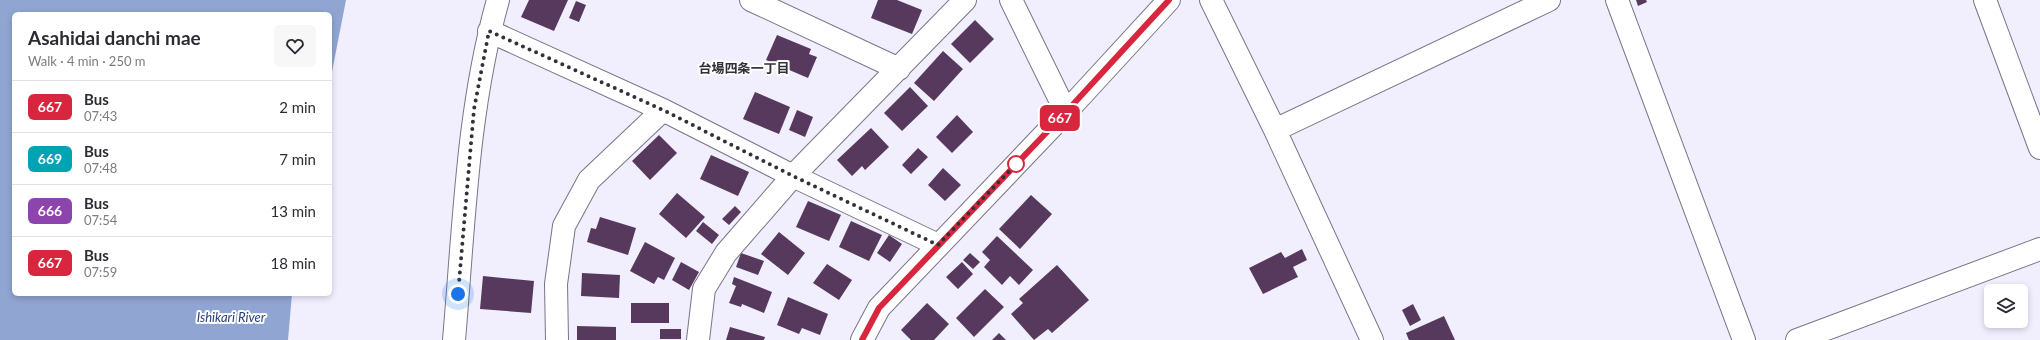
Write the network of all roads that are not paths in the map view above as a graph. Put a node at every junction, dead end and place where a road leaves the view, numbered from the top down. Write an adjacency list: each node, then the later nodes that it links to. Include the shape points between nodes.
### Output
1 (498, 0): 10 (street)
2 (751, 0): 11 (street)
3 (965, 0): 11 (street)
4 (1011, 0): 13 (street)
5 (1169, 0): 13 (street)
6 (1211, 0): 14 (street)
7 (1549, 0): 14 (street)
8 (1617, 0): 24 (street)
9 (1985, 0): 15 (street)
10 (489, 31): 12 (street); 19 (street, via 474,109)
11 (899, 68): 16 (street)
12 (663, 110): 16 (street); 20 (street, via 588,180 564,226 556,284)
13 (1066, 112): 17 (street)
14 (1275, 130): 23 (street)
15 (2040, 148)
16 (793, 176): 17 (street); 21 (street, via 726,253 704,289)
17 (938, 245): 22 (street, via 879,308)
18 (2040, 248): 25 (street)
19 (454, 340)
20 (557, 340)
21 (698, 340)
22 (862, 340)
23 (1372, 340)
24 (1744, 340)
25 (1797, 340)

